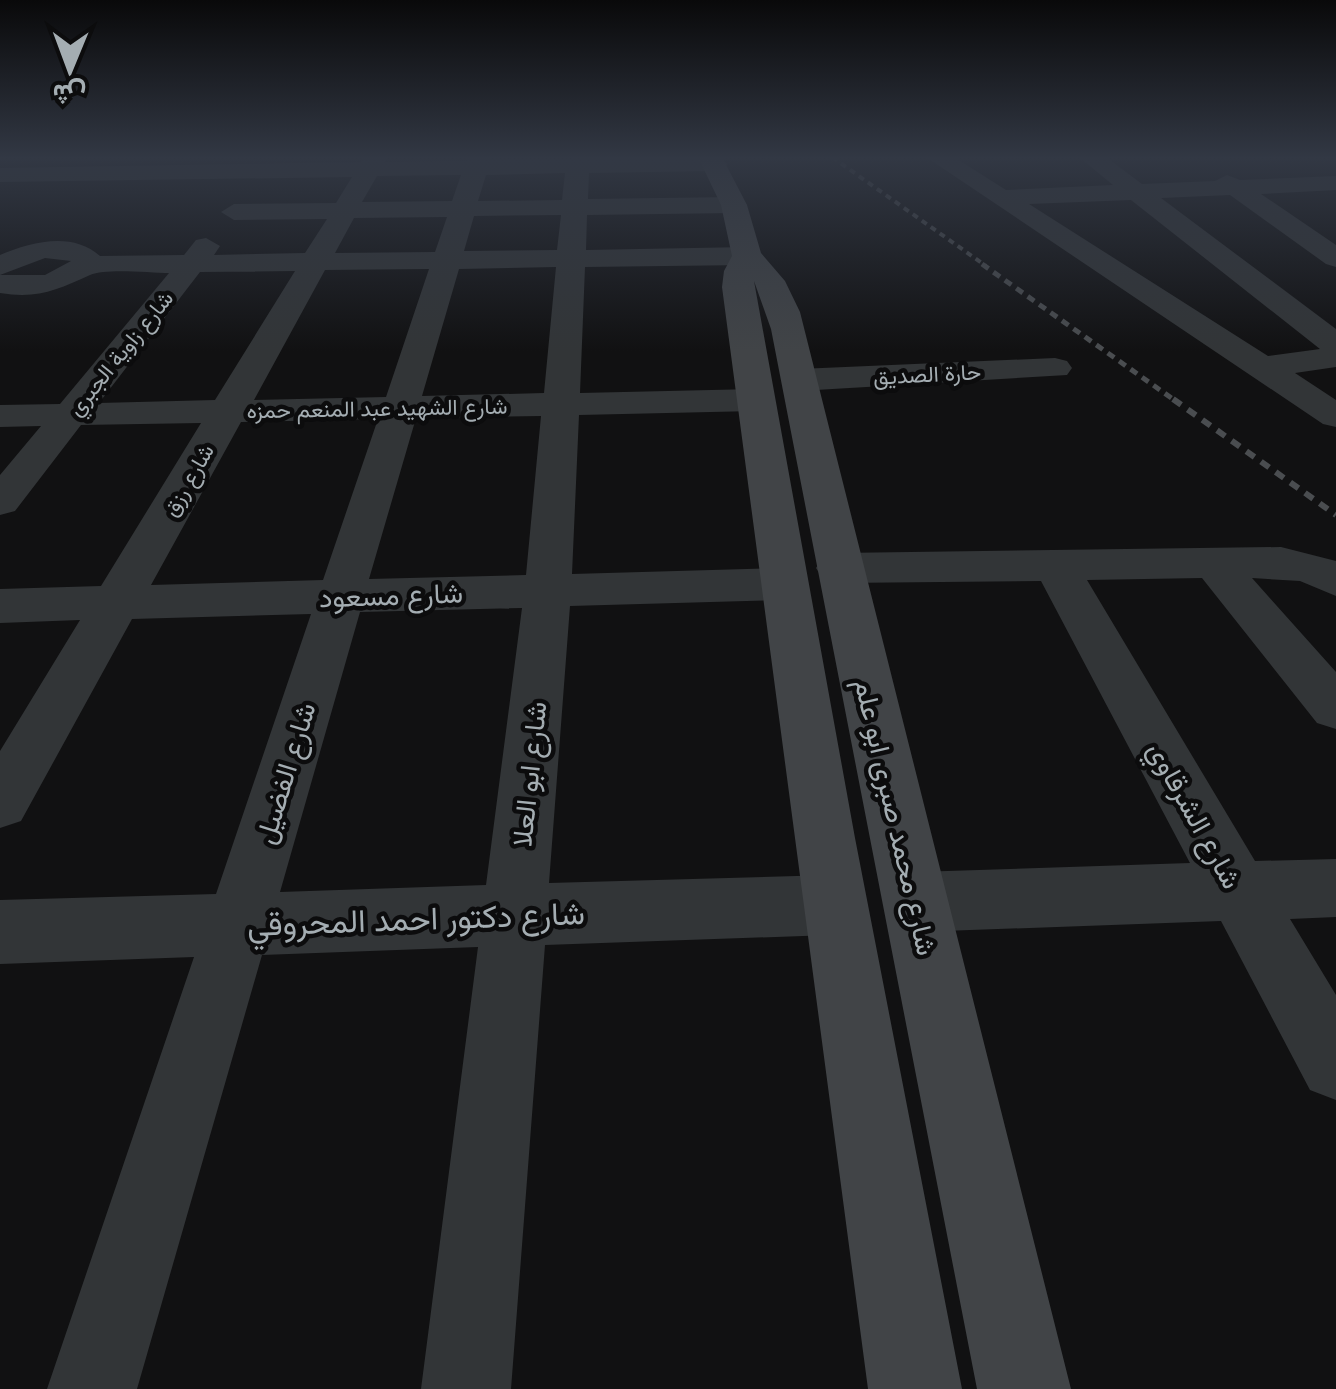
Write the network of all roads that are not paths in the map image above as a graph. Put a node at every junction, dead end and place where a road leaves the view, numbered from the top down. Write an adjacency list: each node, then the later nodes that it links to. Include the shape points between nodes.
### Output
1 (226, 222): 19 (street, شارع زاوية الجبري)
2 (338, 222): 17 (street, شارع رزق)
3 (458, 222): 18 (street, شارع الفضيل)
4 (527, 222): 18 (street)
5 (574, 222): 27 (street, شارع ابو العلا)
6 (695, 222): 13 (street)
7 (695, 222): 13 (street)
8 (737, 222): 13 (street)
9 (1040, 222): 24 (street)
10 (1175, 222): 16 (street)
11 (1284, 222): 14 (street)
12 (72, 229): 15 (street)
13 (741, 231): 26 (street, شارع محمد صبرى ابو علم, via 738,287)
14 (1330, 243): 16 (street)
15 (47, 251): 20 (street, via 80,252); 21 (street)
16 (1215, 252): 22 (street)
17 (315, 262): 18 (street); 19 (street); 29 (street, شارع رزق)
18 (446, 262): 28 (street, شارع الفضيل)
19 (192, 264): 20 (street); 30 (street, شارع زاوية الجبري)
20 (85, 265): 21 (street, via 68,277)
21 (5, 286)
22 (1336, 346)
23 (1336, 357): 24 (street)
24 (1276, 365): 32 (street)
25 (1055, 368): 26 (street, حارة الصديق)
26 (777, 390): 27 (street, شارع الشهيد عبد المنعم حمزه); 33 (street, شارع محمد صبرى ابو علم)
27 (563, 404): 28 (street, شارع الشهيد عبد المنعم حمزه); 40 (street, شارع ابو العلا)
28 (398, 408): 29 (street, شارع الشهيد عبد المنعم حمزه); 41 (street, شارع الفضيل)
29 (228, 412): 30 (street, شارع الشهيد عبد المنعم حمزه); 42 (street, شارع رزق)
30 (70, 415): 31 (street, شارع الشهيد عبد المنعم حمزه); 34 (street, شارع زاوية الجبري)
31 (0, 416)
32 (1336, 416)
33 (797, 498): 37 (street, شارع محمد صبرى ابو علم); 39 (street, شارع محمد صبرى ابو علم)
34 (0, 502)
35 (1214, 563): 36 (street); 38 (street, via 1282,562); 44 (street)
36 (1055, 565): 37 (street); 47 (street, شارع الشرقاوي)
37 (839, 568): 48 (street, شارع محمد صبرى ابو علم)
38 (1336, 580)
39 (781, 584): 40 (street, شارع مسعود); 49 (street, شارع محمد صبرى ابو علم)
40 (548, 590): 41 (street, شارع مسعود); 50 (street, شارع ابو العلا)
41 (340, 597): 42 (street, شارع مسعود); 51 (street, شارع الفضيل)
42 (116, 603): 43 (street, شارع مسعود); 45 (street, شارع رزق)
43 (0, 606)
44 (1336, 708)
45 (0, 803)
46 (1336, 888): 47 (street)
47 (1239, 892): 48 (street); 53 (street, شارع الشرقاوي)
48 (916, 902): 57 (street, شارع محمد صبرى ابو علم)
49 (831, 905): 50 (street, شارع دكتور احمد المحروقي); 56 (street, شارع محمد صبرى ابو علم)
50 (514, 915): 51 (street, شارع دكتور احمد المحروقي); 55 (street, شارع ابو العلا)
51 (237, 925): 52 (street, شارع دكتور احمد المحروقي); 54 (street, شارع الفضيل)
52 (0, 932)
53 (1336, 1064)
54 (92, 1389)
55 (466, 1389)
56 (915, 1389)
57 (1024, 1389)

